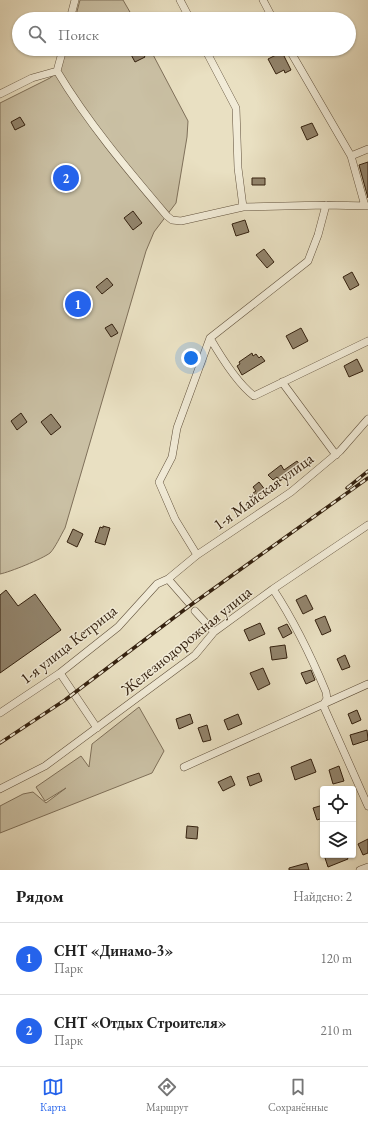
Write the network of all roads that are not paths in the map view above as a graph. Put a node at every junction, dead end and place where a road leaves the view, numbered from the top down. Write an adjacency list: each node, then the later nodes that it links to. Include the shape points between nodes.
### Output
1 (75, 0): 4 (street)
2 (180, 0): 5 (street)
3 (263, 0): 6 (street)
4 (72, 12)
5 (186, 12)
6 (269, 12)
7 (61, 56): 10 (street)
8 (209, 56): 16 (street, via 236,108 238,168)
9 (293, 56): 13 (street)
10 (57, 71): 11 (street, via 32,78); 16 (street, via 128,170 172,220 181,221)
11 (0, 94)
12 (368, 149): 13 (street)
13 (351, 156): 15 (street)
14 (326, 205): 15 (street); 16 (street); 17 (street, via 308,261)
15 (367, 206)
16 (243, 207)
17 (210, 338): 19 (street, via 245,389 254,396); 23 (street, via 177,428 172,457 159,482 175,518)
18 (368, 341): 19 (street)
19 (282, 382): 21 (street)
20 (368, 419): 21 (street, 1-я Майская улица)
21 (336, 455): 23 (street, 1-я Майская улица, via 291,492)
22 (368, 525): 25 (street, Железнодорожная улица)
23 (197, 556): 24 (street, 1-я Майская улица)
24 (168, 579): 26 (street); 29 (street, 1-я улица Кетрица, via 157,584 118,627)
25 (273, 589): 28 (street, Железнодорожная улица); 31 (street, via 286,608 324,685 326,699)
26 (188, 603)
27 (195, 611): 28 (street)
28 (214, 632): 33 (street, Железнодорожная улица, via 195,655)
29 (60, 673): 32 (street, 1-я улица Кетрица); 33 (street)
30 (368, 684): 31 (street)
31 (323, 705): 34 (street); 36 (street)
32 (0, 713)
33 (97, 728): 35 (street, Железнодорожная улица, via 46,766)
34 (184, 767)
35 (0, 789)
36 (368, 806)
37 (368, 867): 38 (street)
38 (360, 870)

